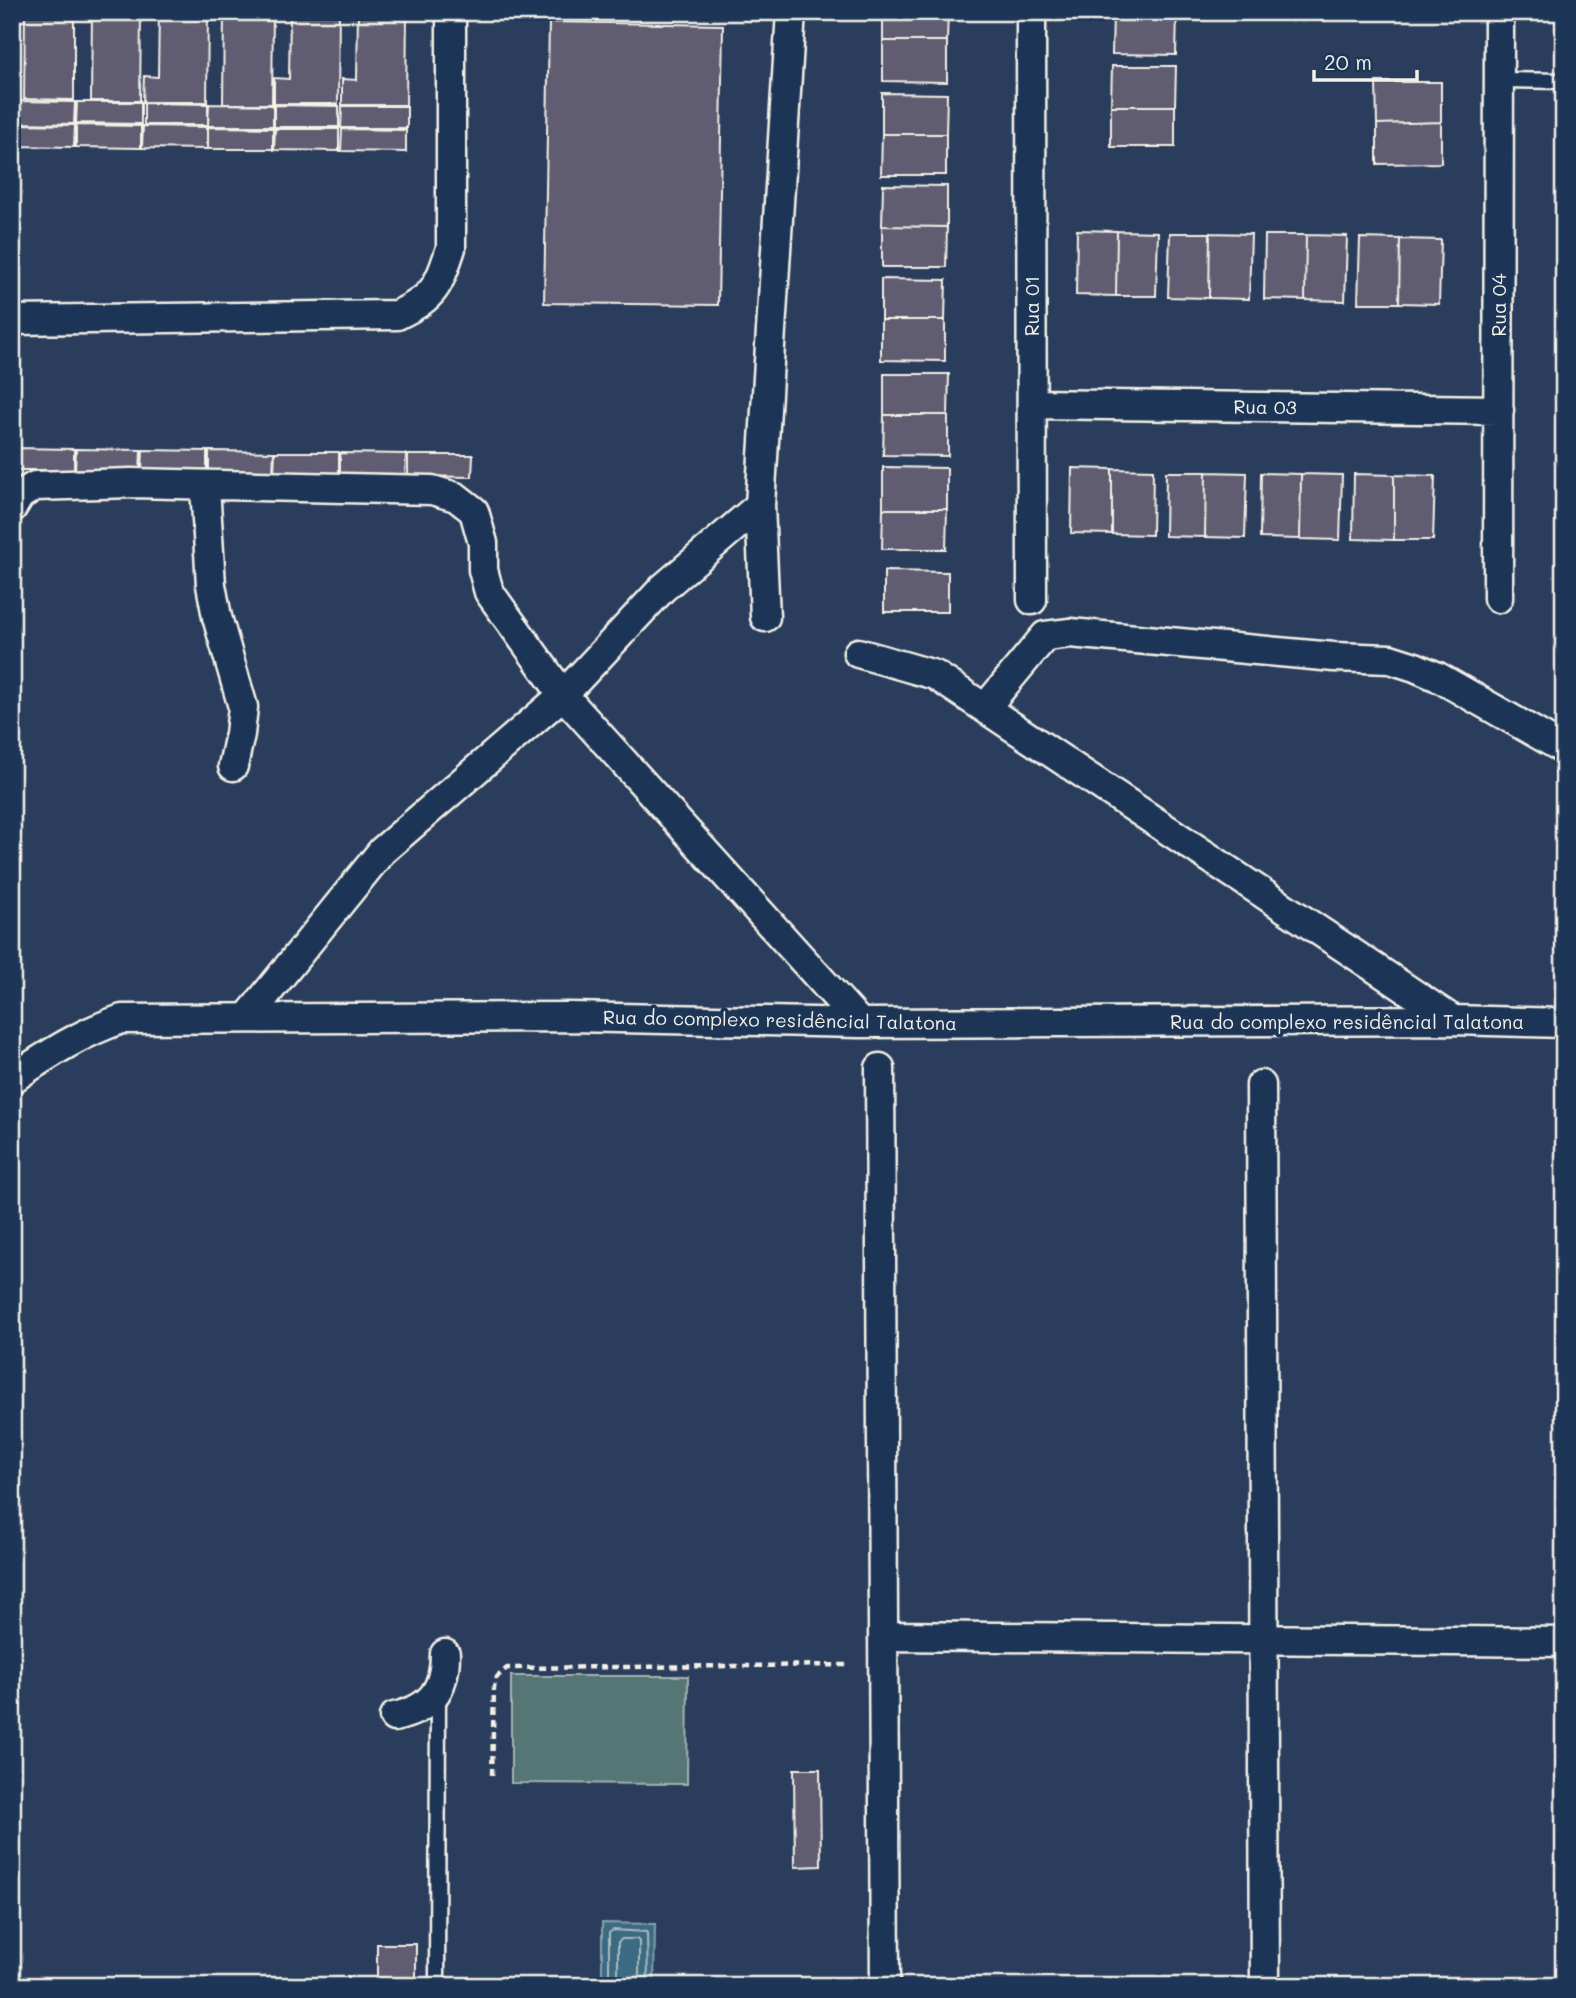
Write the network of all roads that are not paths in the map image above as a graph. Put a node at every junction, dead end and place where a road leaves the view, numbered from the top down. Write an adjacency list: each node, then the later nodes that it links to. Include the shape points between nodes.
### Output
1 (451, 12): 7 (street, via 451,248 440,280 422,303 397,314)
2 (791, 12): 11 (street)
3 (1031, 12): 8 (street, Rua 01)
4 (1499, 12): 5 (street, Rua 04)
5 (1500, 80): 6 (lane); 9 (street, Rua 04)
6 (1564, 81)
7 (12, 320)
8 (1032, 404): 9 (street, Rua 03); 14 (street, Rua 01)
9 (1499, 410): 13 (street, Rua 04)
10 (205, 486): 12 (street, via 35,486 20,495); 17 (street, via 432,490 456,497 474,511 489,593); 20 (street, via 211,585 243,707)
11 (760, 505): 15 (street); 17 (street, via 663,588)
12 (12, 508)
13 (1498, 598)
14 (1032, 600)
15 (765, 617)
16 (858, 653): 18 (street, via 935,675)
17 (564, 695): 21 (street, via 382,851); 23 (street)
18 (986, 706): 19 (street, via 1045,636 1070,633 1390,659 1438,677); 22 (street)
19 (1564, 749)
20 (233, 766)
21 (247, 1018): 23 (street, Rua do complexo residêncial Talatona, via 570,1017); 26 (street, Rua do complexo residêncial Talatona, via 122,1019 89,1030)
22 (1453, 1020): 23 (street, Rua do complexo residêncial Talatona); 24 (street, Rua do complexo residêncial Talatona)
23 (860, 1023)
24 (1564, 1023)
25 (880, 1068): 28 (street)
26 (12, 1079)
27 (1261, 1085): 29 (street)
28 (884, 1636): 29 (street); 35 (street)
29 (1264, 1640): 30 (street); 36 (street)
30 (1564, 1642)
31 (445, 1654): 32 (street, via 445,1673)
32 (438, 1689): 33 (street, via 427,1703); 34 (lane)
33 (394, 1717)
34 (437, 1986)
35 (885, 1986)
36 (1265, 1986)

